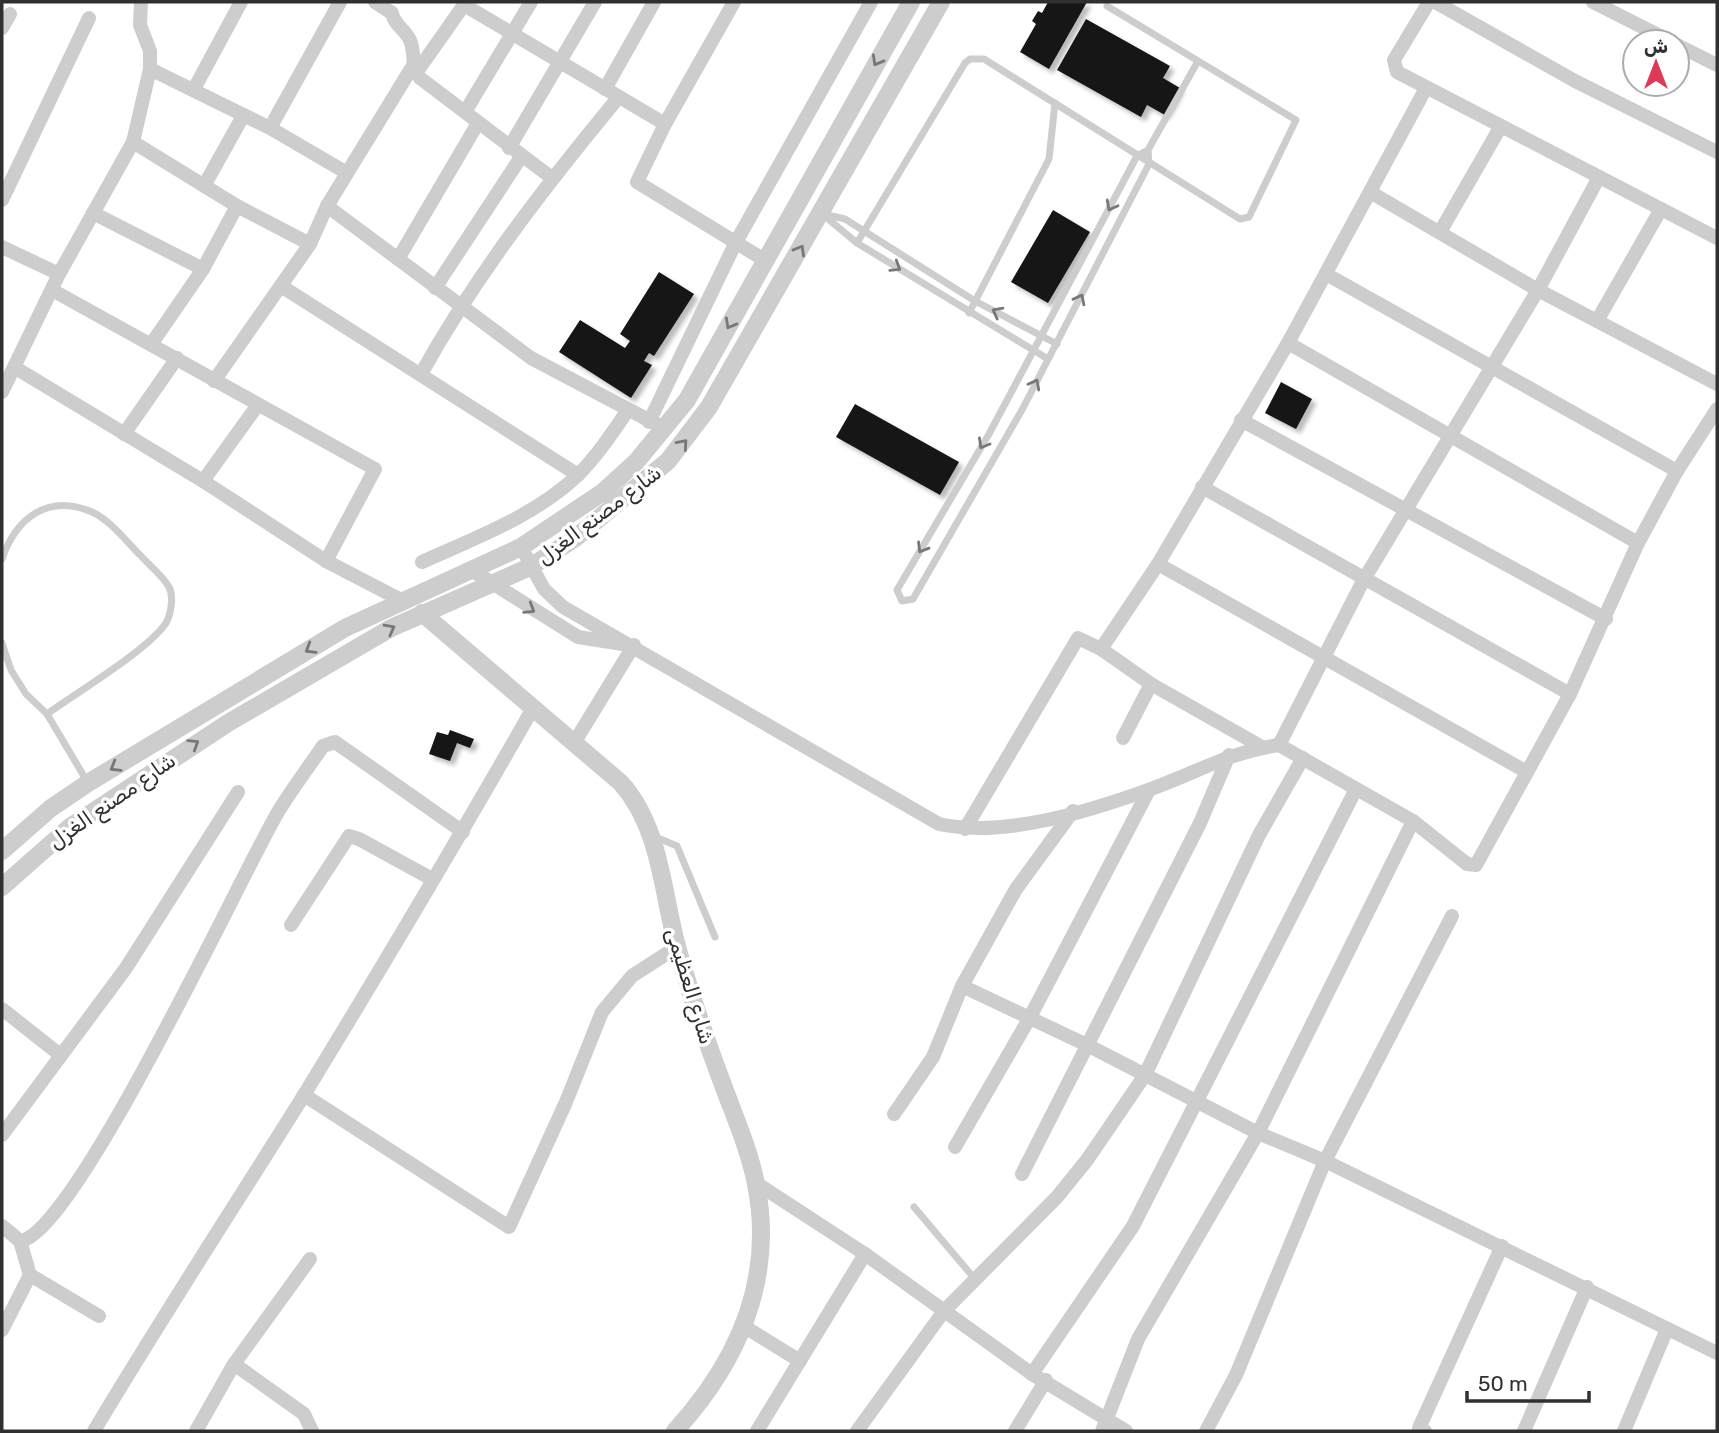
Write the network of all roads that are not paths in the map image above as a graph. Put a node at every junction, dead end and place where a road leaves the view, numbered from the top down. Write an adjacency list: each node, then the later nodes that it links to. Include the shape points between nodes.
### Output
1 (141, 2): 27 (street)
2 (241, 2): 29 (street)
3 (341, 2): 38 (street)
4 (375, 2): 16 (street)
5 (531, 2): 21 (street)
6 (595, 2): 24 (street)
7 (654, 2): 30 (street)
8 (734, 2): 36 (street)
9 (871, 2): 60 (street)
10 (911, 2): 51 (street, شارع مصنع الغزل, one-way to 51)
11 (941, 2): 56 (street, شارع مصنع الغزل)
12 (1432, 2): 28 (street, via 1393,66); 42 (street)
13 (1593, 2): 20 (street)
14 (465, 4): 21 (street); 26 (street)
15 (1107, 6): 23 (lane)
16 (395, 8): 26 (street, via 393,20 410,40)
17 (10, 14): 19 (street)
18 (89, 18): 50 (street)
19 (2, 27)
20 (1644, 28)
21 (513, 35): 24 (street); 33 (street)
22 (1691, 51): 25 (street)
23 (1198, 61): 40 (lane); 44 (lane, via 1293,117 1296,124 1245,219)
24 (561, 63): 30 (street); 41 (street)
25 (1717, 65)
26 (415, 68): 33 (street); 45 (street)
27 (149, 69): 29 (street); 39 (street)
28 (1426, 88): 37 (street); 49 (street)
29 (194, 89): 34 (street)
30 (605, 89): 31 (street)
31 (618, 98): 36 (street); 47 (street)
32 (1055, 103): 43 (lane); 57 (lane, via 984,59 970,59); 73 (lane, via 1049,159)
33 (465, 112): 35 (street)
34 (243, 116): 38 (street); 48 (street)
35 (478, 123): 41 (street); 64 (street)
36 (665, 124): 60 (street, via 637,182)
37 (1501, 126): 46 (street); 58 (street)
38 (270, 128): 45 (street)
39 (133, 142): 48 (street); 55 (street)
40 (1148, 150): 43 (lane); 44 (lane)
41 (515, 152): 47 (street); 70 (street)
42 (1717, 152)
43 (1137, 156): 44 (lane); 77 (lane, one-way to 77)
44 (1149, 164): 80 (lane, one-way to 44)
45 (347, 173): 53 (street)
46 (1599, 177): 54 (street); 72 (street)
47 (552, 178): 74 (street)
48 (204, 186): 52 (street)
49 (1370, 192): 58 (street); 68 (street)
50 (2, 200)
51 (799, 201): 56 (street); 65 (street, شارع مصنع الغزل)
52 (237, 206): 62 (street); 66 (street)
53 (327, 206): 62 (street); 64 (street)
54 (1661, 209): 59 (street); 76 (street)
55 (93, 213): 66 (street); 67 (street)
56 (821, 213): 57 (lane, via 845,219); 61 (lane); 108 (street, شارع مصنع الغزل, one-way to 56, via 642,486 692,433)
57 (865, 231): 61 (lane); 73 (lane)
58 (1440, 232): 72 (street)
59 (1717, 238)
60 (736, 242): 65 (street); 94 (street)
61 (858, 243): 75 (lane, one-way to 75)
62 (310, 244): 69 (street)
63 (2, 247): 67 (street)
64 (398, 259): 70 (street)
65 (766, 261): 94 (street, شارع مصنع الغزل, one-way to 94, via 687,400)
66 (203, 270): 78 (street)
67 (59, 274): 71 (street)
68 (1326, 274): 79 (street); 84 (street)
69 (281, 286): 86 (street); 87 (street)
70 (435, 288): 74 (street)
71 (52, 290): 78 (street); 85 (street)
72 (1538, 290): 76 (street); 84 (street)
73 (975, 301): 75 (lane); 77 (lane, one-way to 73)
74 (460, 307): 86 (street); 92 (street, via 531,358)
75 (969, 313): 81 (lane)
76 (1597, 321): 88 (street)
77 (1042, 336): 80 (lane); 81 (lane)
78 (152, 343): 82 (street)
79 (1288, 343): 93 (street); 96 (street)
80 (1057, 344): 83 (lane)
81 (1034, 350): 83 (lane); 83 (lane, one-way to 83, via 897,590 902,601 913,600)
82 (177, 358): 87 (street); 95 (street)
83 (1048, 359)
84 (1492, 365): 96 (street); 97 (street)
85 (14, 368): 89 (street); 95 (street)
86 (421, 374): 98 (street)
87 (214, 381): 90 (street)
88 (1717, 384)
89 (2, 392)
90 (257, 406): 99 (street); 105 (street, via 375,469)
91 (1717, 409): 97 (street)
92 (628, 411): 94 (street); 98 (street)
93 (1241, 420): 100 (street); 101 (street)
94 (657, 425): 103 (street, شارع مصنع الغزل, via 603,492)
95 (124, 433): 99 (street)
96 (1450, 436): 101 (street); 102 (street)
97 (1677, 471): 102 (street)
98 (578, 475): 106 (street, via 509,522)
99 (202, 481): 105 (street)
100 (1202, 487): 107 (street); 110 (street)
101 (1405, 510): 110 (street); 114 (street)
102 (1639, 543): 114 (street)
103 (521, 547): 108 (street); 109 (street, شارع مصنع الغزل)
104 (2, 559): 122 (lane, via 10,536 35,510 67,506 94,513 169,587 172,606 167,622 149,641)
105 (326, 561): 112 (street)
106 (422, 562)
107 (1158, 564): 117 (street); 118 (street)
108 (530, 567): 111 (street, شارع مصنع الغزل); 116 (street, via 563,607)
109 (473, 571): 111 (street); 112 (street, شارع مصنع الغزل)
110 (1363, 580): 118 (street); 120 (street)
111 (492, 585): 113 (street, شارع مصنع الغزل); 116 (street, one-way to 116, via 578,637)
112 (401, 600): 130 (street, شارع مصنع الغزل, one-way to 130, via 345,628)
113 (422, 613): 121 (street, شارع العظيمى); 134 (street, شارع مصنع الغزل, one-way to 113, via 261,703)
114 (1606, 619): 120 (street)
115 (2, 643): 122 (lane, via 21,686)
116 (634, 645): 124 (street); 137 (street, via 939,824)
117 (1101, 649): 119 (street); 137 (street, via 1083,638 1074,639)
118 (1322, 658): 125 (street); 129 (street)
119 (1151, 684): 123 (street); 126 (street)
120 (1570, 695): 129 (street)
121 (533, 708): 124 (street, شارع العظيمى); 138 (street)
122 (47, 714): 130 (lane)
123 (1123, 738)
124 (574, 743): 139 (street, شارع العظيمى, via 634,798)
125 (1279, 745): 126 (street); 128 (street)
126 (1262, 747): 127 (street)
127 (1228, 755): 132 (street); 150 (street, via 1200,823)
128 (1303, 758): 131 (street); 152 (street, via 1259,835)
129 (1527, 772): 136 (street, via 1476,864 1467,864)
130 (88, 783): 134 (street); 140 (street, شارع مصنع الغزل)
131 (1356, 789): 136 (street); 154 (street)
132 (1149, 790): 135 (street); 149 (street)
133 (238, 792): 151 (street, via 126,968)
134 (101, 805): 142 (street, شارع مصنع الغزل, via 41,850)
135 (1073, 811): 137 (street, via 1011,826); 147 (street, via 1016,889)
136 (1413, 821): 156 (street)
137 (965, 829)
138 (463, 832): 141 (street); 164 (street, via 335,742 323,746 278,812 118,1118 74,1186 32,1236)
139 (652, 836): 145 (lane, via 677,846); 146 (street, شارع العظيمى)
140 (2, 851)
141 (432, 879): 144 (street, via 349,836); 153 (street)
142 (2, 887)
143 (1452, 916): 159 (street)
144 (291, 925)
145 (715, 937)
146 (677, 947): 153 (street, via 632,976 602,1012 509,1227); 161 (street, شارع العظيمى)
147 (962, 986): 149 (street); 155 (street, via 933,1057)
148 (2, 1009): 151 (street)
149 (1029, 1019): 150 (street); 158 (street)
150 (1087, 1045): 152 (street); 160 (street)
151 (59, 1054): 157 (street)
152 (1146, 1075): 154 (street); 169 (street, via 1057,1197)
153 (304, 1095): 181 (street)
154 (1196, 1101): 156 (street); 179 (street, via 1133,1226)
155 (894, 1114)
156 (1258, 1133): 159 (street); 180 (street, via 1138,1339)
157 (2, 1135)
158 (955, 1147)
159 (1325, 1161): 165 (street); 189 (street, via 1236,1375)
160 (1022, 1174)
161 (756, 1183): 166 (street); 173 (street, شارع العظيمى, via 761,1228 756,1282)
162 (914, 1207): 169 (lane)
163 (2, 1226): 164 (street)
164 (20, 1241): 168 (street)
165 (1502, 1246): 170 (street); 190 (street, via 1419,1428)
166 (865, 1254): 171 (street); 177 (street)
167 (310, 1259): 178 (street)
168 (30, 1275): 172 (street); 174 (street)
169 (974, 1278): 171 (street)
170 (1587, 1287): 175 (street); 191 (street)
171 (944, 1311): 179 (street); 186 (street)
172 (99, 1316)
173 (745, 1327): 177 (street); 184 (street, شارع العظيمى, via 716,1383)
174 (2, 1329)
175 (1667, 1329): 176 (street); 192 (street)
176 (1717, 1353)
177 (800, 1361): 185 (street)
178 (234, 1364): 182 (street); 183 (street, via 302,1411)
179 (1039, 1377): 180 (street); 187 (street)
180 (1104, 1426): 188 (street)
181 (94, 1431)
182 (196, 1431)
183 (312, 1431)
184 (675, 1431)
185 (757, 1431)
186 (857, 1431)
187 (1015, 1431)
188 (1126, 1431)
189 (1206, 1431)
190 (1425, 1431)
191 (1524, 1431)
192 (1624, 1431)

